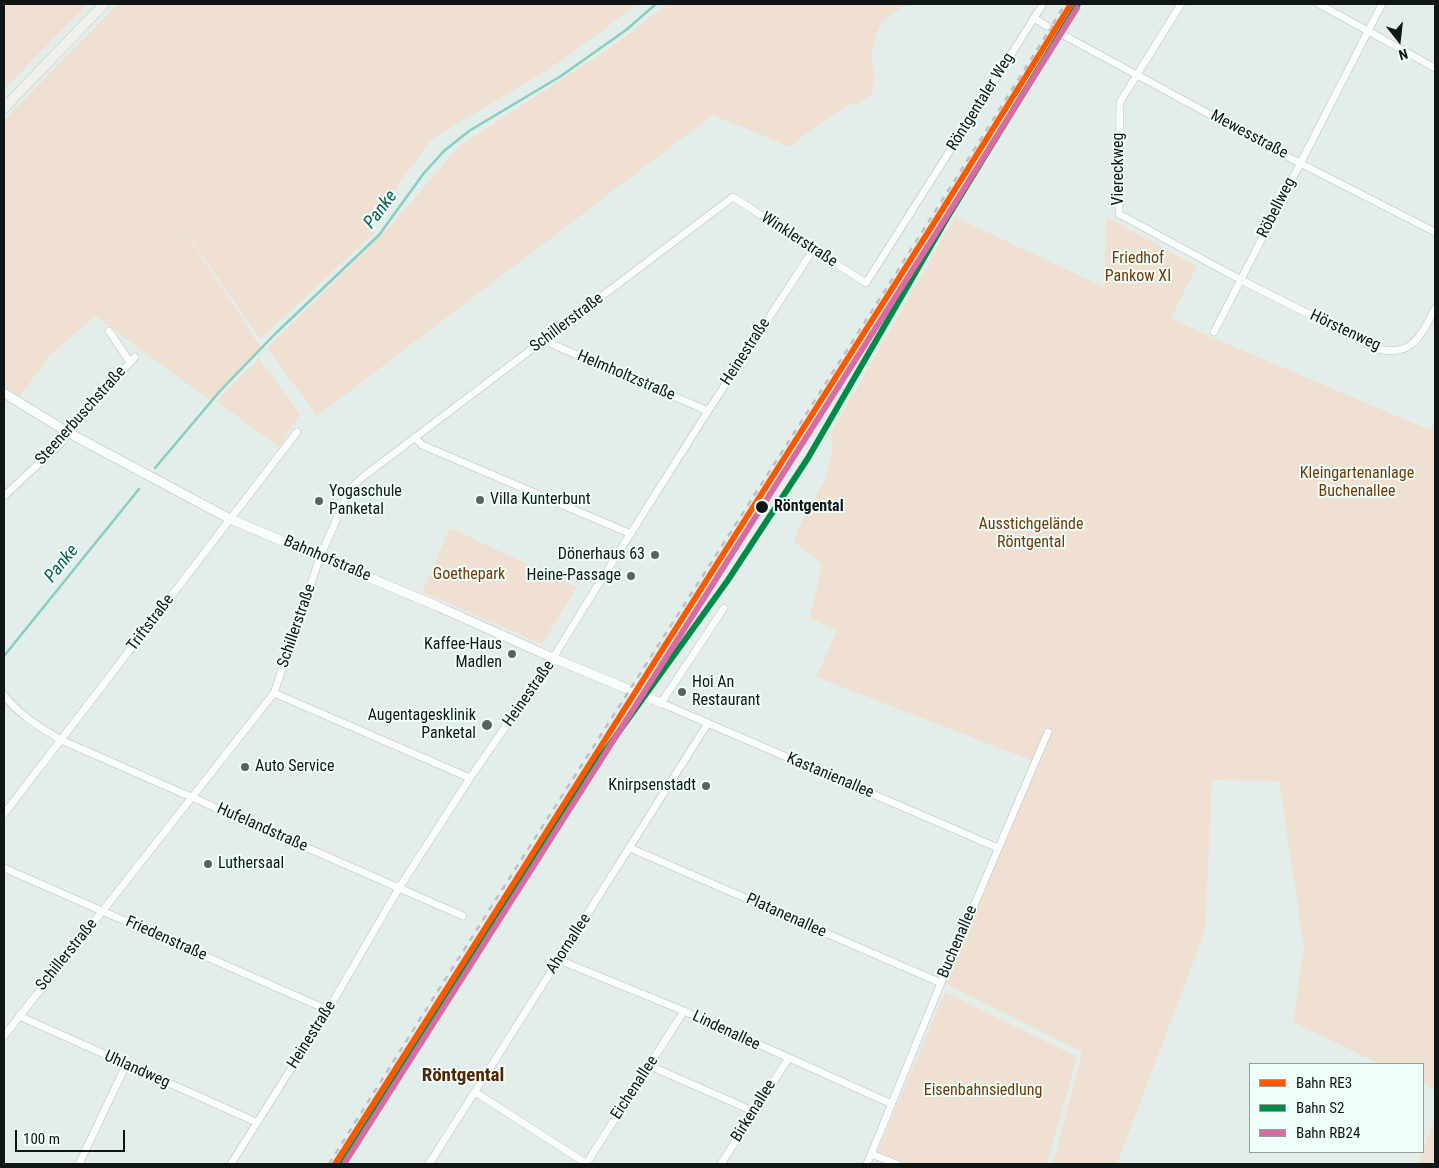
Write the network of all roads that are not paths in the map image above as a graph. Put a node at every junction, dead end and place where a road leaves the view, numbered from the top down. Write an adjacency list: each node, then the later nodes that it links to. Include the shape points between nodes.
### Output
1 (104, 4): 12 (main road)
2 (1043, 4): 6 (street, Röntgentaler Weg)
3 (1181, 4): 11 (street, Viereckweg)
4 (1319, 4): 8 (street)
5 (1382, 4): 8 (street, Röbellweg)
6 (1034, 18): 7 (street); 18 (street, Röntgentaler Weg)
7 (1047, 26)
8 (1369, 30): 10 (street); 13 (street, Röbellweg)
9 (1065, 36): 11 (street, Mewesstraße)
10 (1435, 68)
11 (1137, 75): 13 (street, Mewesstraße); 17 (street, Viereckweg, via 1120,102 1119,214)
12 (4, 108)
13 (1300, 163): 15 (street, Mewesstraße); 17 (street, Röbellweg)
14 (733, 197): 16 (street, Winklerstraße); 22 (street, Schillerstraße)
15 (1435, 232)
16 (813, 250): 18 (street, Winklerstraße); 24 (street, Heinestraße)
17 (1241, 280): 19 (street, Hörstenweg, via 1385,351 1396,352 1411,346 1420,338); 21 (street, Röbellweg)
18 (866, 282)
19 (1435, 309)
20 (109, 331): 26 (street, Steenerbuschstraße, via 133,359)
21 (1214, 332)
22 (545, 339): 24 (street, Helmholtzstraße, via 554,346); 27 (street, Schillerstraße)
23 (4, 393): 26 (street, Bahnhofstraße)
24 (708, 411): 30 (street, Heinestraße)
25 (297, 432): 29 (street, Triftstraße)
26 (69, 433): 28 (street, Steenerbuschstraße); 29 (street, Bahnhofstraße)
27 (415, 437): 30 (street, via 422,445); 31 (street, Schillerstraße, via 353,486)
28 (4, 496)
29 (230, 519): 31 (street, Bahnhofstraße); 39 (street, Triftstraße)
30 (631, 534): 33 (street, Heinestraße)
31 (320, 556): 33 (street, Bahnhofstraße); 34 (street, Schillerstraße)
32 (724, 608): 36 (street)
33 (554, 658): 36 (street, Bahnhofstraße); 40 (street, Heinestraße)
34 (274, 693): 40 (street); 41 (street, Schillerstraße)
35 (4, 695): 39 (street, Hufelandstraße, via 26,718)
36 (661, 703): 37 (street, Kastanienallee)
37 (708, 723): 43 (street, Ahornallee); 44 (street, Kastanienallee)
38 (1048, 732): 44 (street, Buchenallee)
39 (61, 740): 41 (street, Hufelandstraße); 42 (street, Triftstraße)
40 (470, 778): 46 (street, Heinestraße)
41 (191, 798): 46 (street, Hufelandstraße); 47 (street, Schillerstraße)
42 (4, 814)
43 (630, 848): 49 (street, Ahornallee); 50 (street, Platanenallee)
44 (998, 848): 50 (street, Buchenallee)
45 (4, 868): 47 (street, Friedenstraße)
46 (399, 888): 48 (street, Hufelandstraße); 51 (street, Heinestraße)
47 (103, 911): 51 (street, Friedenstraße); 53 (street, Schillerstraße)
48 (463, 916)
49 (559, 960): 52 (street, Lindenallee); 58 (street, Ahornallee)
50 (941, 984): 59 (street, Buchenallee)
51 (328, 1010): 61 (street, Heinestraße)
52 (684, 1011): 55 (street, Lindenallee); 57 (street, Eichenallee)
53 (19, 1016): 54 (street, Schillerstraße); 56 (street, Uhlandweg)
54 (4, 1036)
55 (788, 1059): 59 (street, Lindenallee); 60 (street, Birkenallee)
56 (126, 1065): 61 (street, Uhlandweg); 63 (street)
57 (650, 1066): 60 (street); 66 (street, Eichenallee)
58 (475, 1092): 65 (street, Ahornallee); 66 (street)
59 (892, 1104): 62 (street, Buchenallee)
60 (753, 1111): 67 (street, Birkenallee)
61 (256, 1122): 64 (street, Heinestraße)
62 (871, 1154): 68 (street, Buchenallee); 69 (street)
63 (79, 1164)
64 (231, 1164)
65 (429, 1164)
66 (587, 1164)
67 (721, 1164)
68 (867, 1164)
69 (897, 1164)

